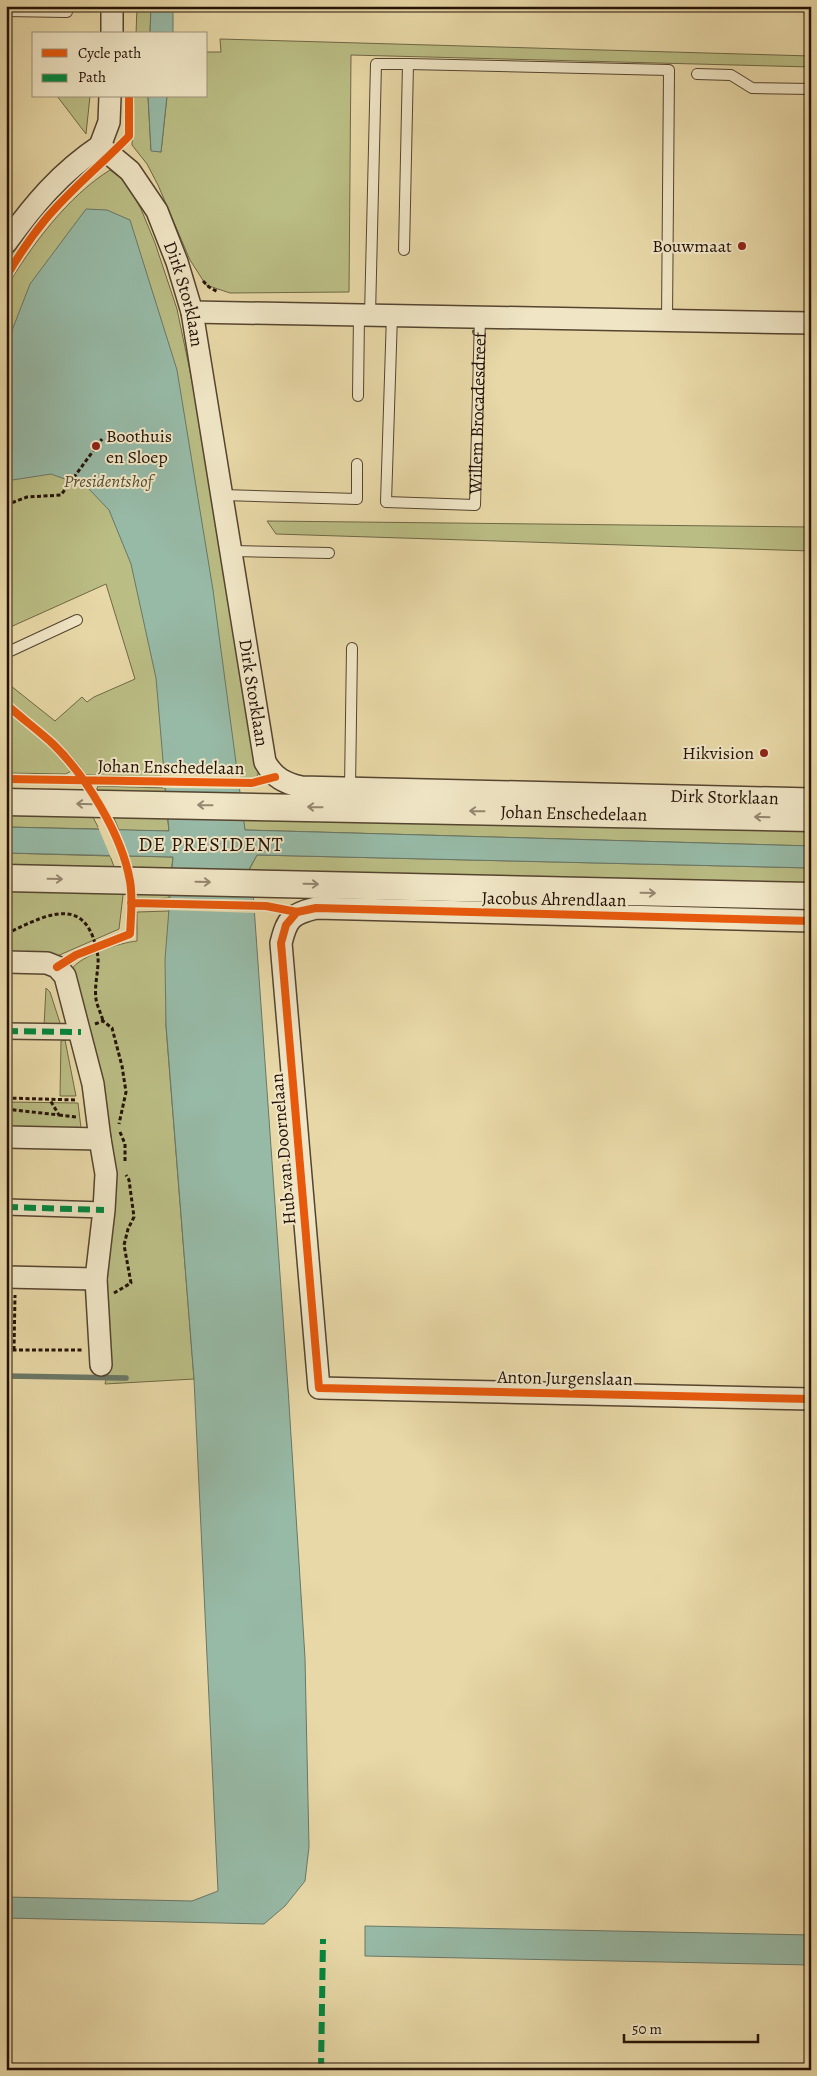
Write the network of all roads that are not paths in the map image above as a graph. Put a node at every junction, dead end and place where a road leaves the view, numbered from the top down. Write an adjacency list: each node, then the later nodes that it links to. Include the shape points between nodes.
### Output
1 (112, 6): 4 (street)
2 (6, 11): 3 (lane)
3 (67, 12)
4 (112, 32)
5 (408, 64): 11 (lane); 13 (lane, via 376,64); 16 (lane, via 669,70)
6 (697, 74): 7 (lane, via 731,75 752,88)
7 (811, 89)
8 (110, 98): 9 (street, via 109,122)
9 (100, 146): 10 (street, via 80,159 35,203); 12 (street, Dirk Storklaan, via 130,171 157,211)
10 (6, 243)
11 (404, 250)
12 (192, 312): 13 (street, Willem Brocadesdreef); 20 (street, Dirk Storklaan)
13 (364, 315): 14 (street, Willem Brocadesdreef); 18 (lane)
14 (392, 316): 15 (street, Willem Brocadesdreef); 15 (lane, Willem Brocadesdreef, via 386,502 474,505)
15 (480, 317): 16 (street, Willem Brocadesdreef)
16 (667, 320): 17 (street, Willem Brocadesdreef)
17 (811, 323)
18 (358, 396)
19 (357, 464): 20 (lane, via 357,499)
20 (223, 495): 21 (street, Dirk Storklaan)
21 (232, 551): 22 (lane); 26 (street, Dirk Storklaan, via 266,762 275,776 301,788)
22 (329, 553)
23 (77, 620): 25 (lane)
24 (352, 648): 26 (lane)
25 (6, 652)
26 (350, 788): 27 (street, Dirk Storklaan)
27 (811, 799)
28 (6, 802): 29 (street, Johan Enschedelaan, one-way to 28)
29 (811, 818)
30 (6, 878): 31 (street, one-way to 31)
31 (811, 896)
32 (297, 912): 33 (street, Jacobus Ahrendlaan, via 316,908); 44 (street, Hub van Doornelaan, via 286,925 281,943)
33 (811, 921)
34 (6, 962): 36 (street, via 47,963 57,967 65,976)
35 (6, 1031): 36 (street)
36 (80, 1032): 38 (street)
37 (6, 1136): 38 (street)
38 (100, 1139): 40 (street, via 106,1174)
39 (6, 1208): 40 (street)
40 (104, 1210): 42 (street)
41 (6, 1277): 42 (street)
42 (96, 1279): 43 (street)
43 (100, 1358)
44 (319, 1388): 45 (street, Anton Jurgenslaan)
45 (811, 1399)

